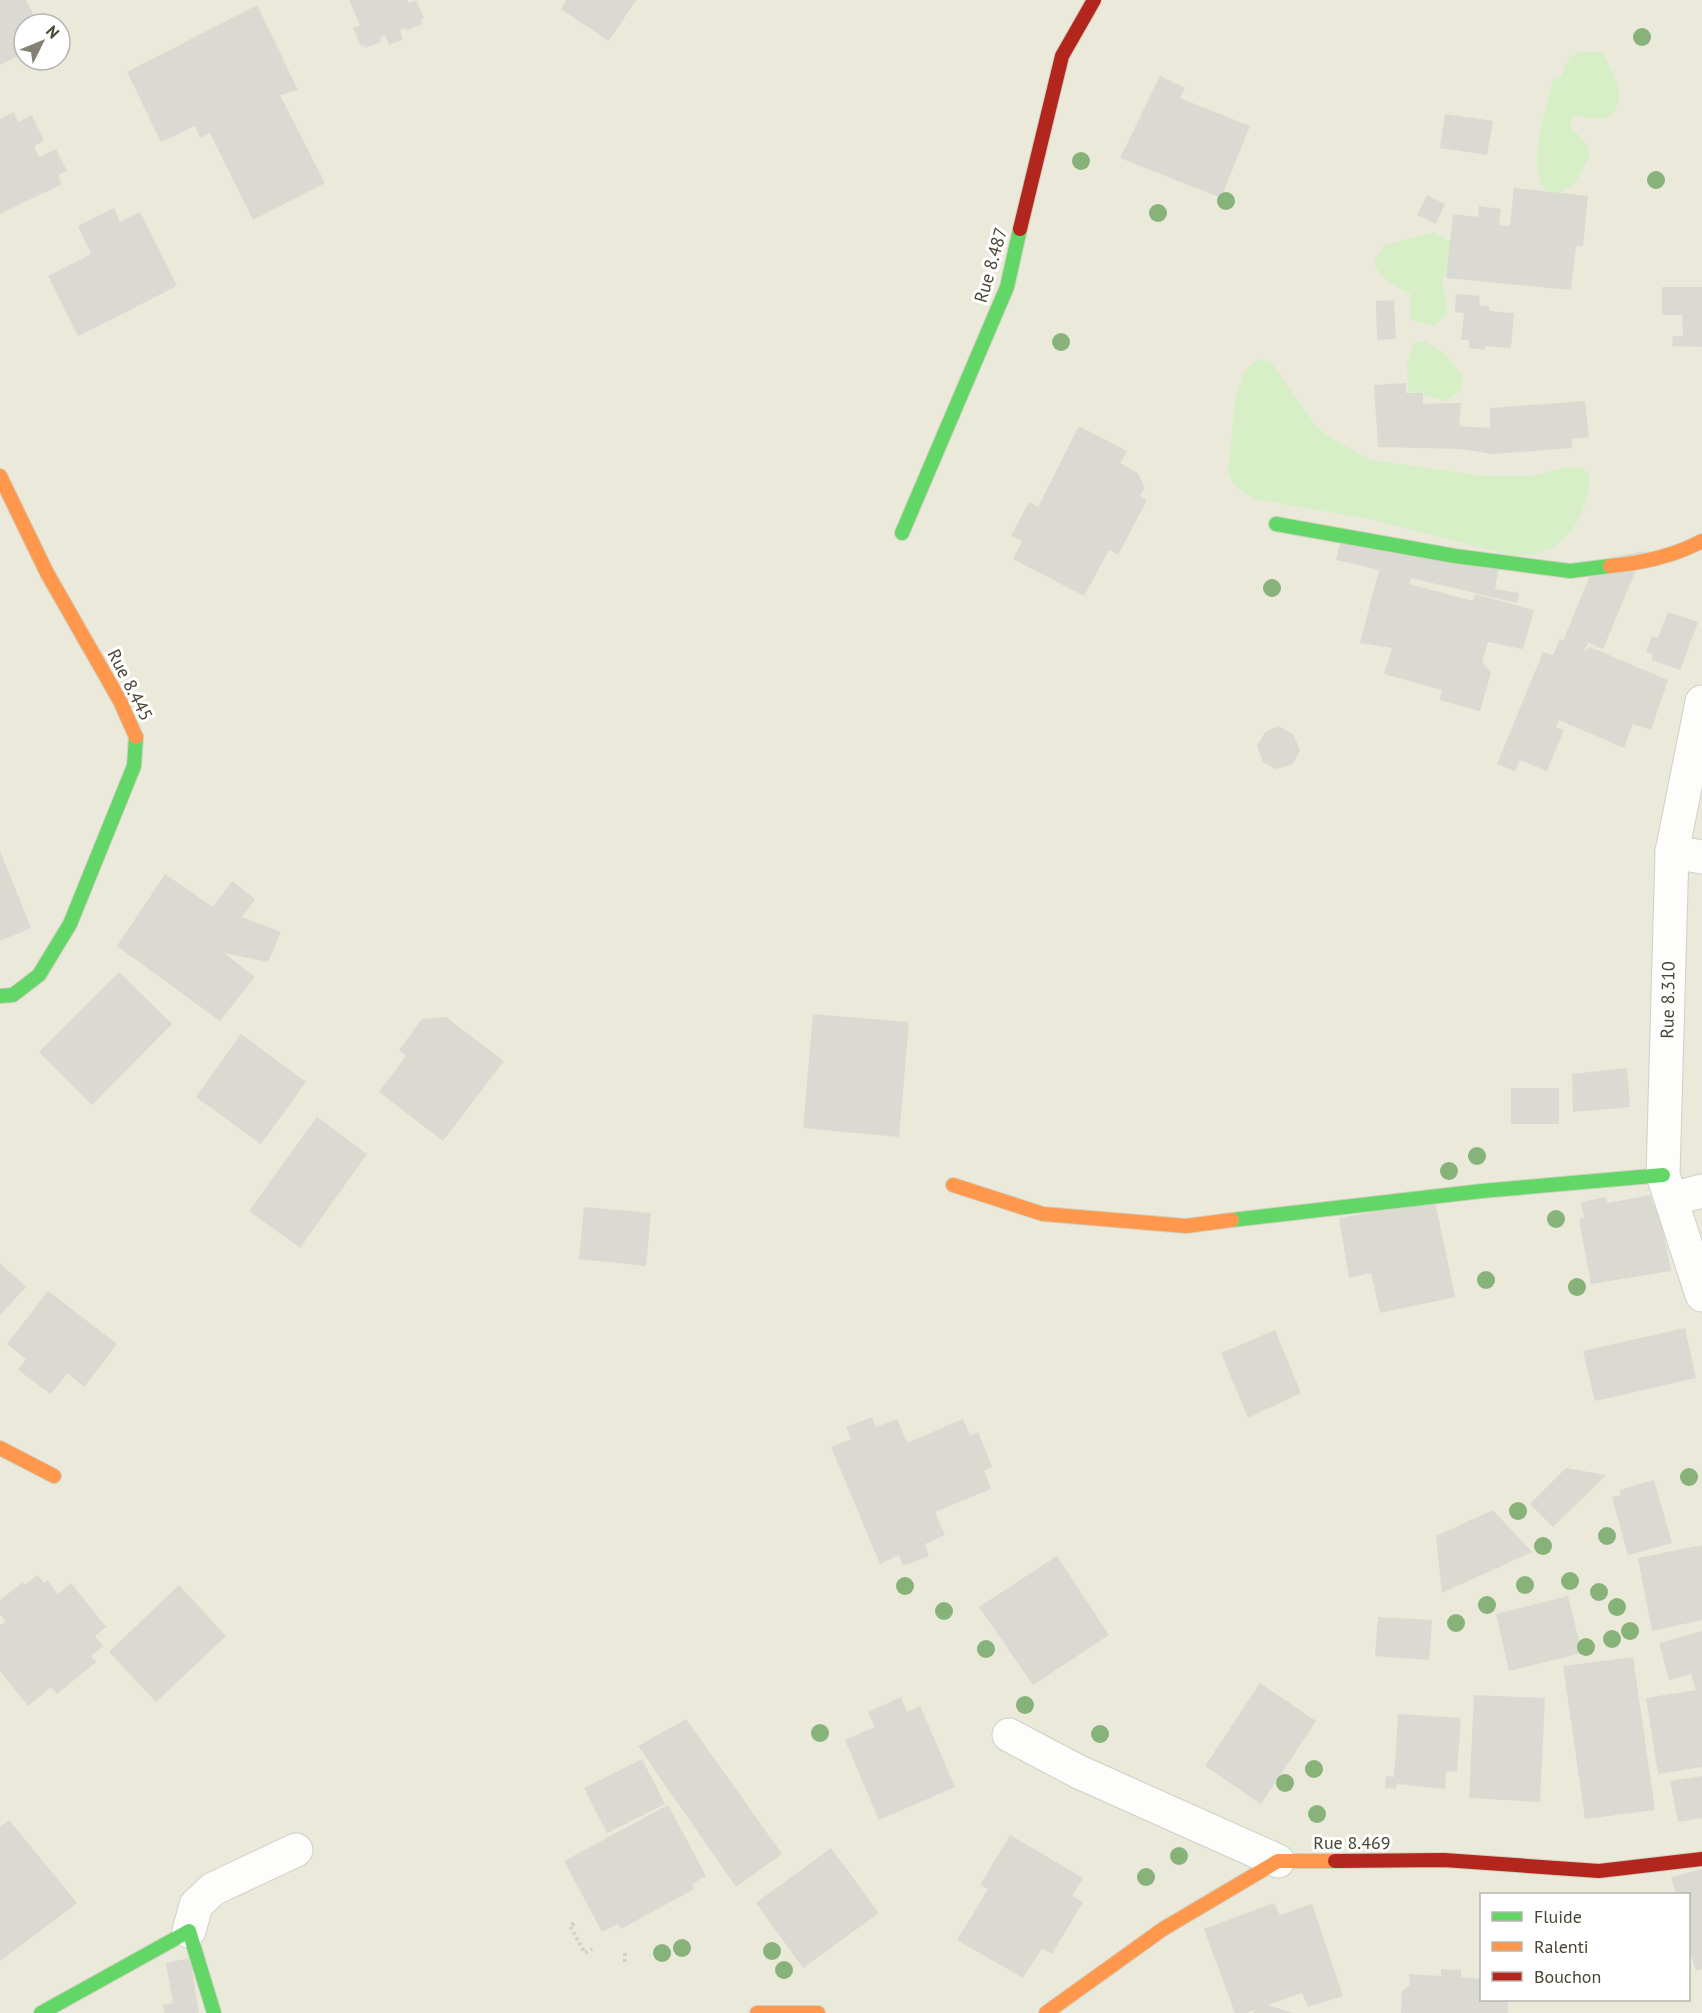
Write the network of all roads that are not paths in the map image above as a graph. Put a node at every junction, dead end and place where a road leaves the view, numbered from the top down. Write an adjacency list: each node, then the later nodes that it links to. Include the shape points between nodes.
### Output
1 (1094, 0): 4 (street, Rue 8.487, via 1062,56 1007,287)
2 (0, 476): 8 (street, Rue 8.445, via 47,573 136,735 134,766 70,924 39,975 13,995)
3 (1276, 524): 5 (street, via 1455,556 1570,571 1639,563)
4 (902, 533)
5 (1702, 541)
6 (1702, 702): 7 (street, Rue 8.310)
7 (1687, 854): 10 (street, Rue 8.310)
8 (0, 996)
9 (952, 1185): 10 (street, via 1043,1214 1186,1226 1459,1193)
10 (1679, 1188): 11 (street, Rue 8.310)
11 (1702, 1294)
12 (0, 1448): 13 (street)
13 (54, 1476)
14 (1009, 1735): 17 (street, via 1079,1772)
15 (296, 1850): 18 (street, via 213,1889 196,1905)
16 (1702, 1859): 17 (street, Rue 8.469, via 1599,1871 1444,1860)
17 (1278, 1861): 23 (street, via 1163,1929)
18 (189, 1931): 19 (street); 20 (street)
19 (41, 2013)
20 (214, 2013)
21 (757, 2013): 22 (street)
22 (818, 2013)
23 (1046, 2013)

